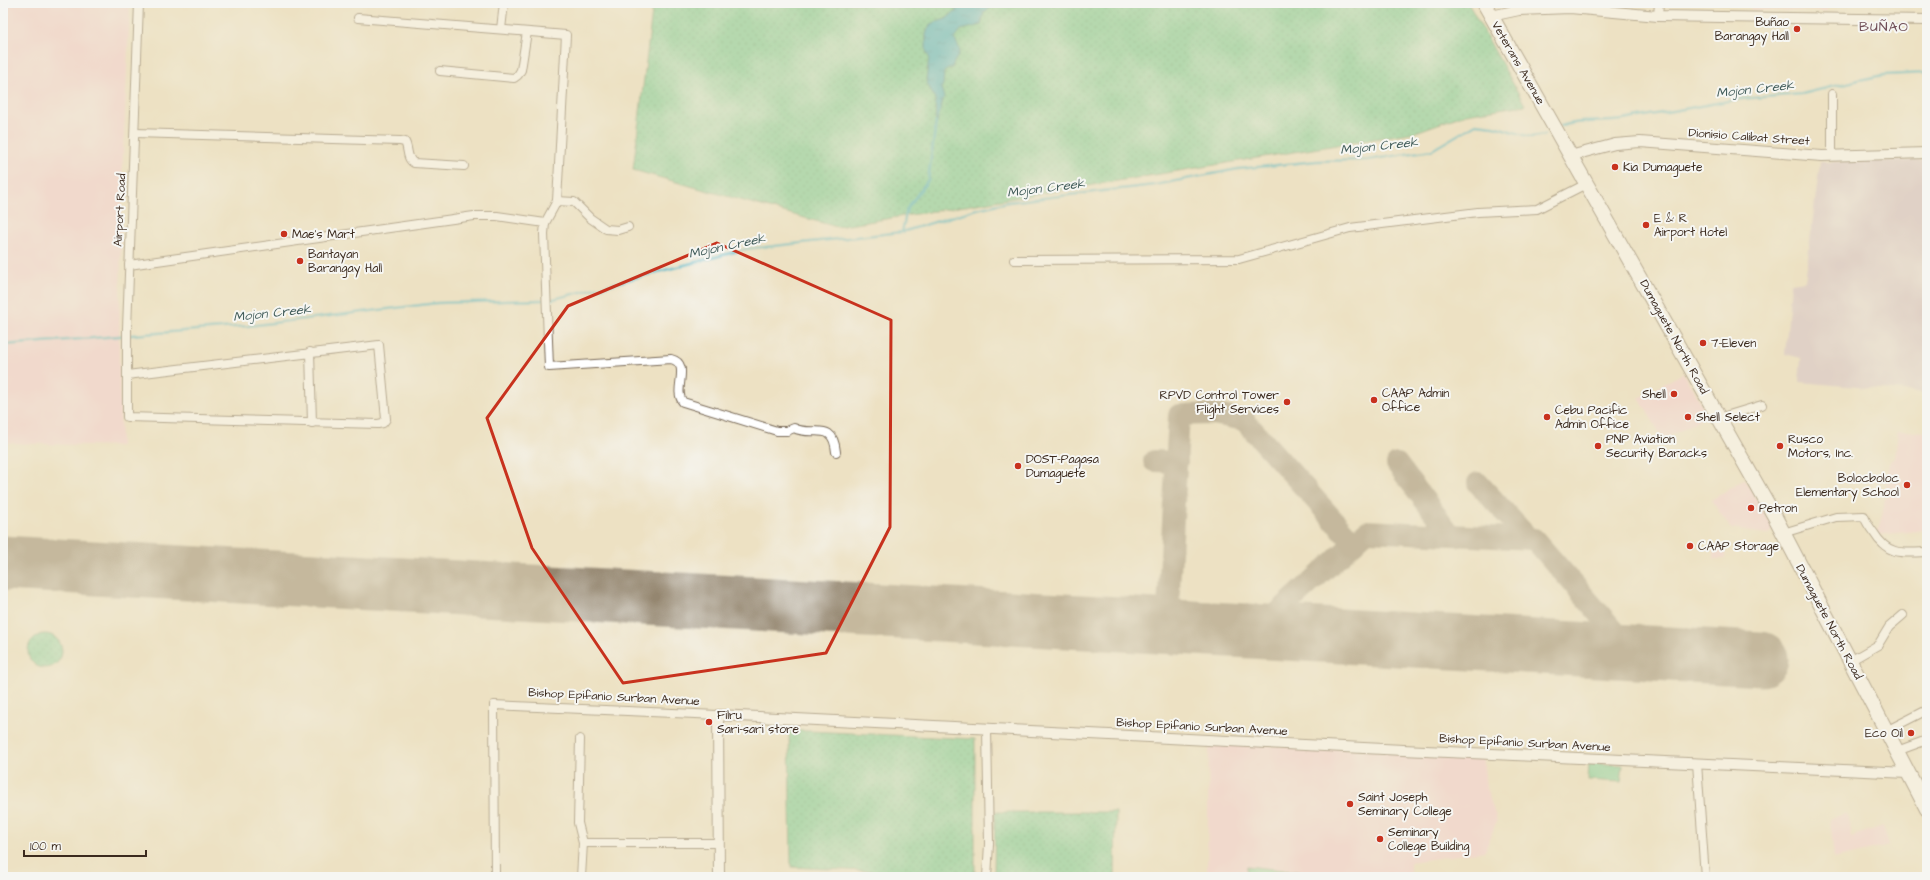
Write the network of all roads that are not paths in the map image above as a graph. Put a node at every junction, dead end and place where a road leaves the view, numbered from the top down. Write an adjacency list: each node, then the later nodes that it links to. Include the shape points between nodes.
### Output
1 (139, 3): 16 (street, Airport Road)
2 (504, 3): 11 (street)
3 (1484, 3): 7 (highway, Veterans Avenue)
4 (1659, 3): 8 (street)
5 (1545, 6): 6 (street); 7 (street)
6 (1606, 7): 8 (street)
7 (1491, 16): 15 (highway, Veterans Avenue)
8 (1658, 16): 10 (street)
9 (358, 18): 11 (street)
10 (1927, 20)
11 (501, 29): 12 (street)
12 (527, 32): 13 (street, via 521,70 514,78); 22 (street, via 566,35)
13 (440, 71)
14 (1832, 94): 19 (street)
15 (1552, 122): 18 (highway, Dumaguete North Road)
16 (135, 133): 20 (street, via 400,141 407,145 409,158 414,163); 26 (street, Airport Road)
17 (1927, 154): 19 (street, Dionisio Calibat Street)
18 (1570, 156): 19 (street, Dionisio Calibat Street, via 1593,148 1640,142); 21 (highway, Dumaguete North Road)
19 (1832, 156)
20 (464, 166)
21 (1586, 184): 25 (street, via 1537,209 1478,212 1350,228 1240,259); 30 (highway, Dumaguete North Road)
22 (557, 201): 23 (street); 24 (street, via 574,202 606,229 618,230)
23 (545, 222): 26 (street, via 474,216); 32 (street, via 549,367 676,360 680,364 679,394 683,402 777,431 794,428 825,431 830,435)
24 (628, 227)
25 (1014, 260)
26 (129, 265): 28 (street, Airport Road)
27 (310, 352): 28 (street); 31 (street); 31 (street, via 379,345 386,419 378,424)
28 (127, 374): 31 (street, Airport Road, via 128,417)
29 (1762, 405): 30 (street)
30 (1719, 418): 33 (highway, Dumaguete North Road)
31 (312, 423)
32 (836, 452)
33 (1783, 533): 34 (street, via 1836,517 1864,516 1879,542 1889,550 1901,553); 36 (highway, Dumaguete North Road)
34 (1927, 552)
35 (1903, 615): 36 (street, via 1889,627 1878,645)
36 (1850, 661): 40 (highway, Dumaguete North Road)
37 (1927, 710): 40 (street)
38 (718, 715): 39 (street, Bishop Epifanio Surban Avenue); 48 (street); 49 (street, Bishop Epifanio Surban Avenue, via 494,705)
39 (987, 729): 44 (street, Bishop Epifanio Surban Avenue); 52 (street)
40 (1886, 731): 43 (highway, Dumaguete North Road)
41 (580, 739): 47 (street, via 578,823)
42 (1927, 740): 43 (street)
43 (1897, 751): 45 (highway, Dumaguete North Road)
44 (1697, 763): 45 (street, Bishop Epifanio Surban Avenue); 53 (street)
45 (1908, 773): 46 (highway, Dumaguete North Road)
46 (1927, 809)
47 (582, 843): 48 (street); 50 (street)
48 (719, 843): 51 (street)
49 (494, 877)
50 (582, 877)
51 (719, 877)
52 (987, 877)
53 (1705, 877)

